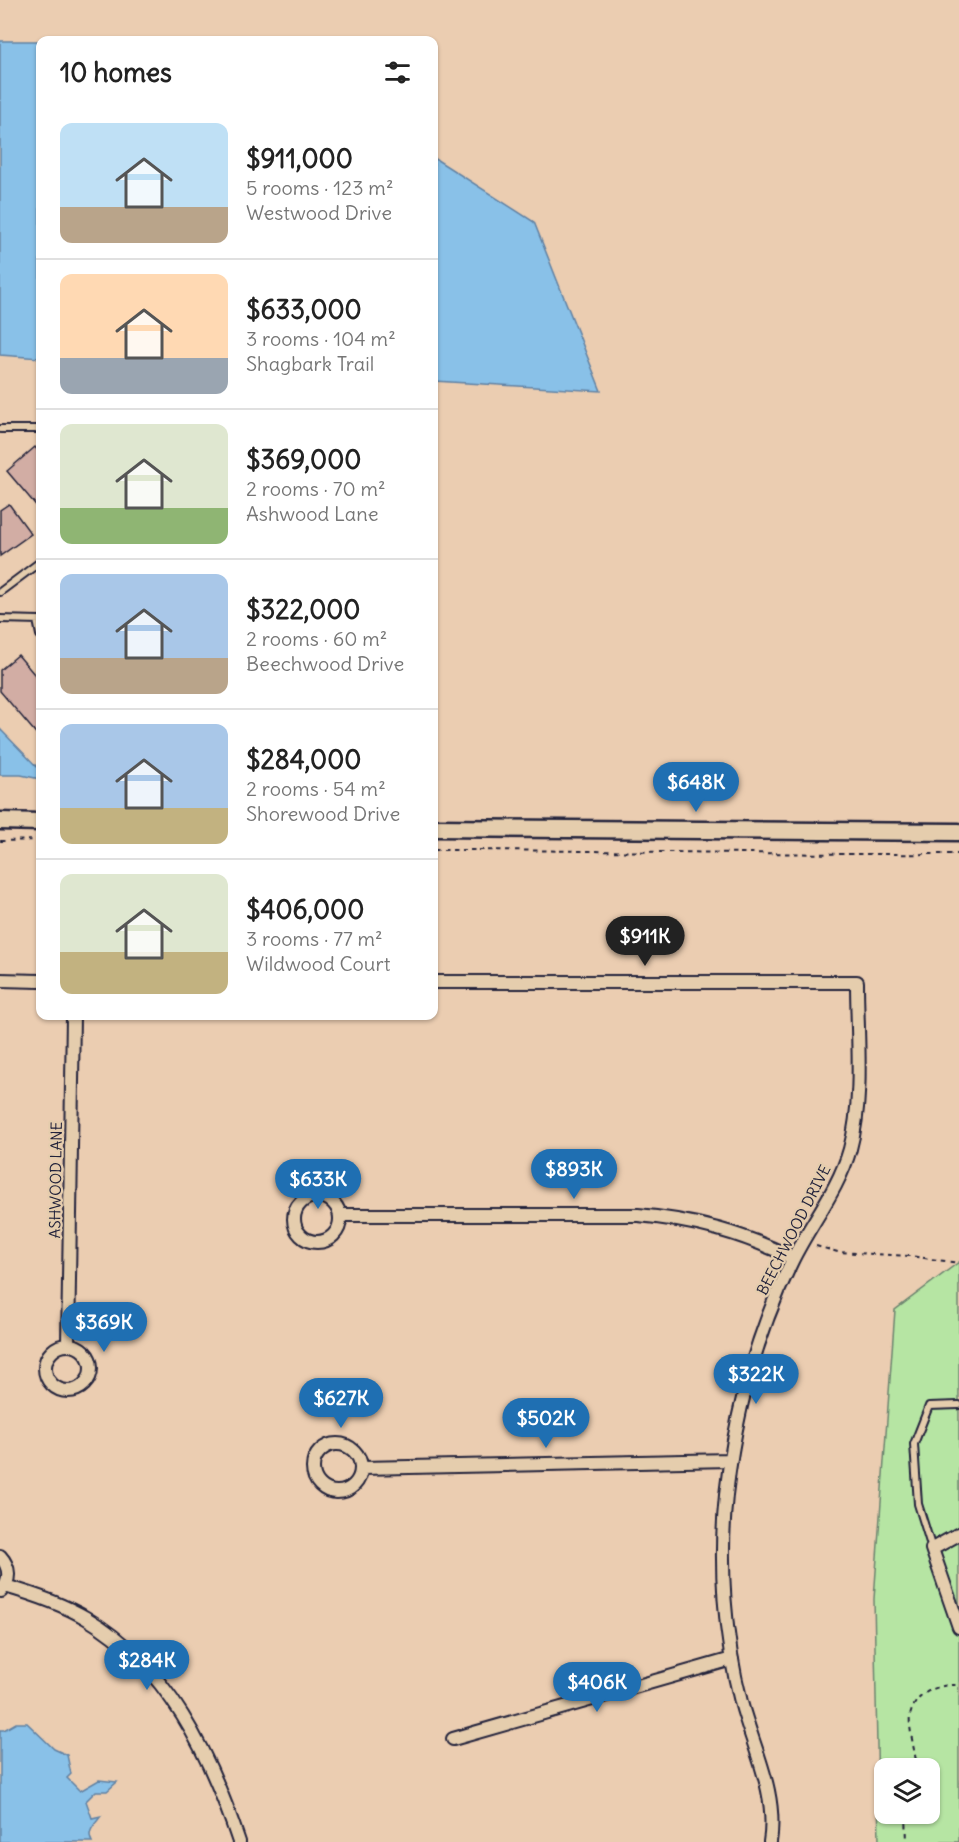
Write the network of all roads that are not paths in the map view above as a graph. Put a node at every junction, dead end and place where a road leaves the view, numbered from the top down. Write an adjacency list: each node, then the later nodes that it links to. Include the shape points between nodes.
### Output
1 (0, 429): 2 (lane)
2 (36, 429)
3 (36, 565): 4 (lane)
4 (0, 592)
5 (0, 619): 6 (lane)
6 (36, 620)
7 (0, 821): 8 (street)
8 (36, 822)
9 (438, 828): 10 (street)
10 (959, 832)
11 (0, 980): 12 (street)
12 (36, 981)
13 (438, 982): 16 (street, BEECHWOOD DRIVE, via 857,982 856,1122 838,1180)
14 (74, 1020): 17 (street, ASHWOOD LANE)
15 (341, 1215): 16 (street, via 638,1215 706,1225)
16 (793, 1258): 19 (street, BEECHWOOD DRIVE, via 749,1370)
17 (68, 1345)
18 (959, 1405): 22 (lane, via 929,1406 914,1444 918,1504)
19 (730, 1460): 20 (street); 26 (street, BEECHWOOD DRIVE, via 723,1545)
20 (362, 1468): 20 (street, via 360,1458 345,1445 326,1446 314,1463 318,1482 335,1492 357,1483)
21 (959, 1534): 22 (street)
22 (932, 1550): 25 (street)
23 (0, 1556): 24 (street, via 8,1566 9,1576)
24 (3, 1589): 28 (street, via 56,1603 85,1617 129,1649 155,1676 208,1762)
25 (959, 1627)
26 (732, 1659): 27 (street); 29 (street, BEECHWOOD DRIVE, via 768,1788 772,1811)
27 (453, 1739)
28 (239, 1842)
29 (770, 1842)

